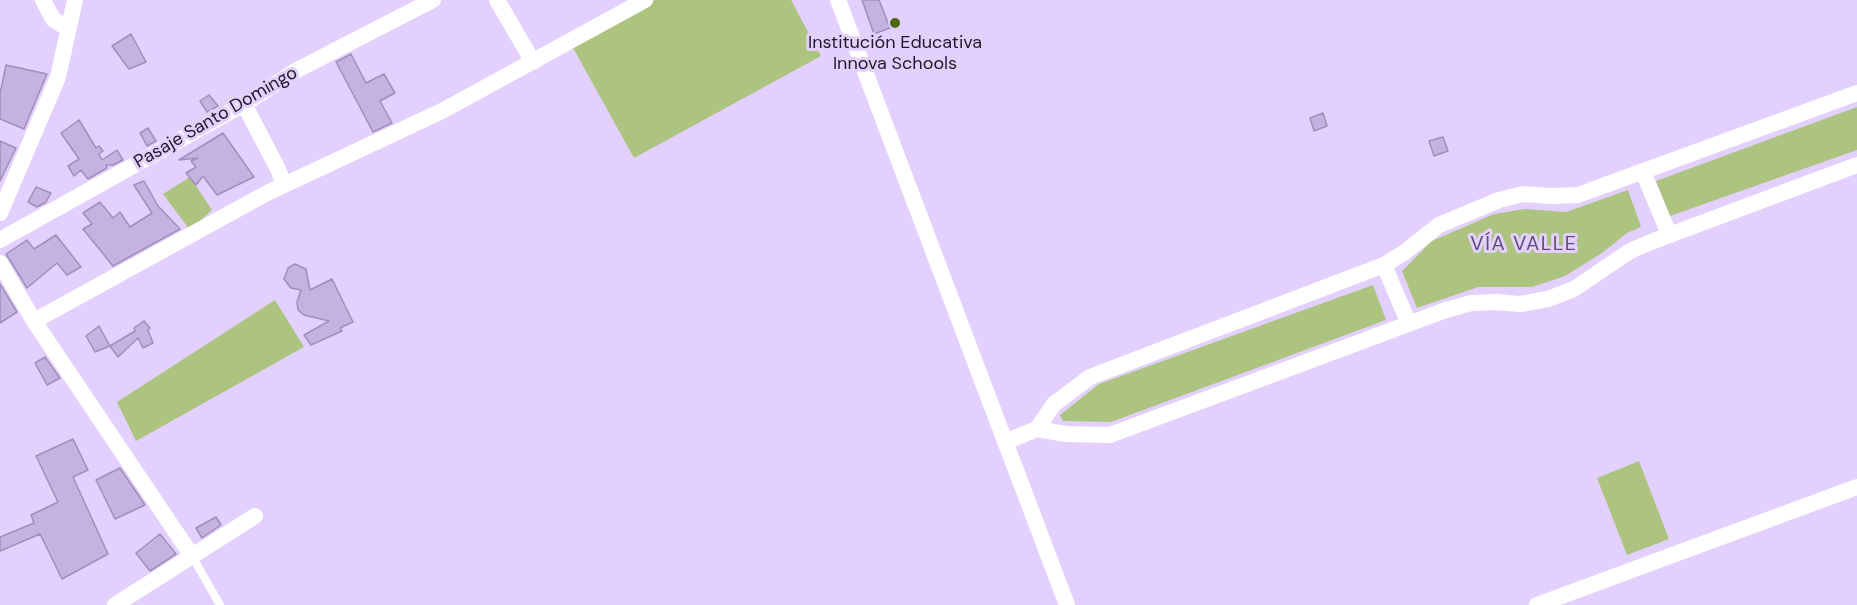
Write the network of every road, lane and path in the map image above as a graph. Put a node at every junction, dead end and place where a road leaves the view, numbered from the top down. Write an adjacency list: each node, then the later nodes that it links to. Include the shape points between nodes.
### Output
1 (43, 0): 7 (street, via 53,19)
2 (75, 0): 7 (street)
3 (433, 0): 10 (street, Pasaje Santo Domingo, via 297,70)
4 (497, 0): 8 (street)
5 (645, 0): 8 (street)
6 (838, 0): 22 (street)
7 (68, 29): 14 (street, via 58,76)
8 (533, 62): 13 (street, via 442,111)
9 (1857, 93): 12 (street)
10 (244, 104): 13 (street); 16 (street, Pasaje Santo Domingo)
11 (1857, 165): 15 (street)
12 (1643, 172): 15 (street); 18 (street, via 1578,195 1523,194 1499,200 1438,225)
13 (284, 185): 19 (street)
14 (0, 213)
15 (1669, 234): 20 (street, via 1630,251 1574,289 1548,299 1520,304 1471,303)
16 (0, 240)
17 (0, 263): 19 (street)
18 (1384, 265): 20 (street); 21 (street, via 1089,377 1053,404)
19 (34, 321): 25 (street)
20 (1409, 324): 21 (street, via 1110,435)
21 (1037, 429): 22 (street)
22 (1005, 442): 28 (street)
23 (1857, 487): 29 (street)
24 (255, 516): 25 (street)
25 (192, 556): 26 (street); 27 (lane)
26 (116, 605)
27 (220, 605)
28 (1067, 605)
29 (1537, 605)

